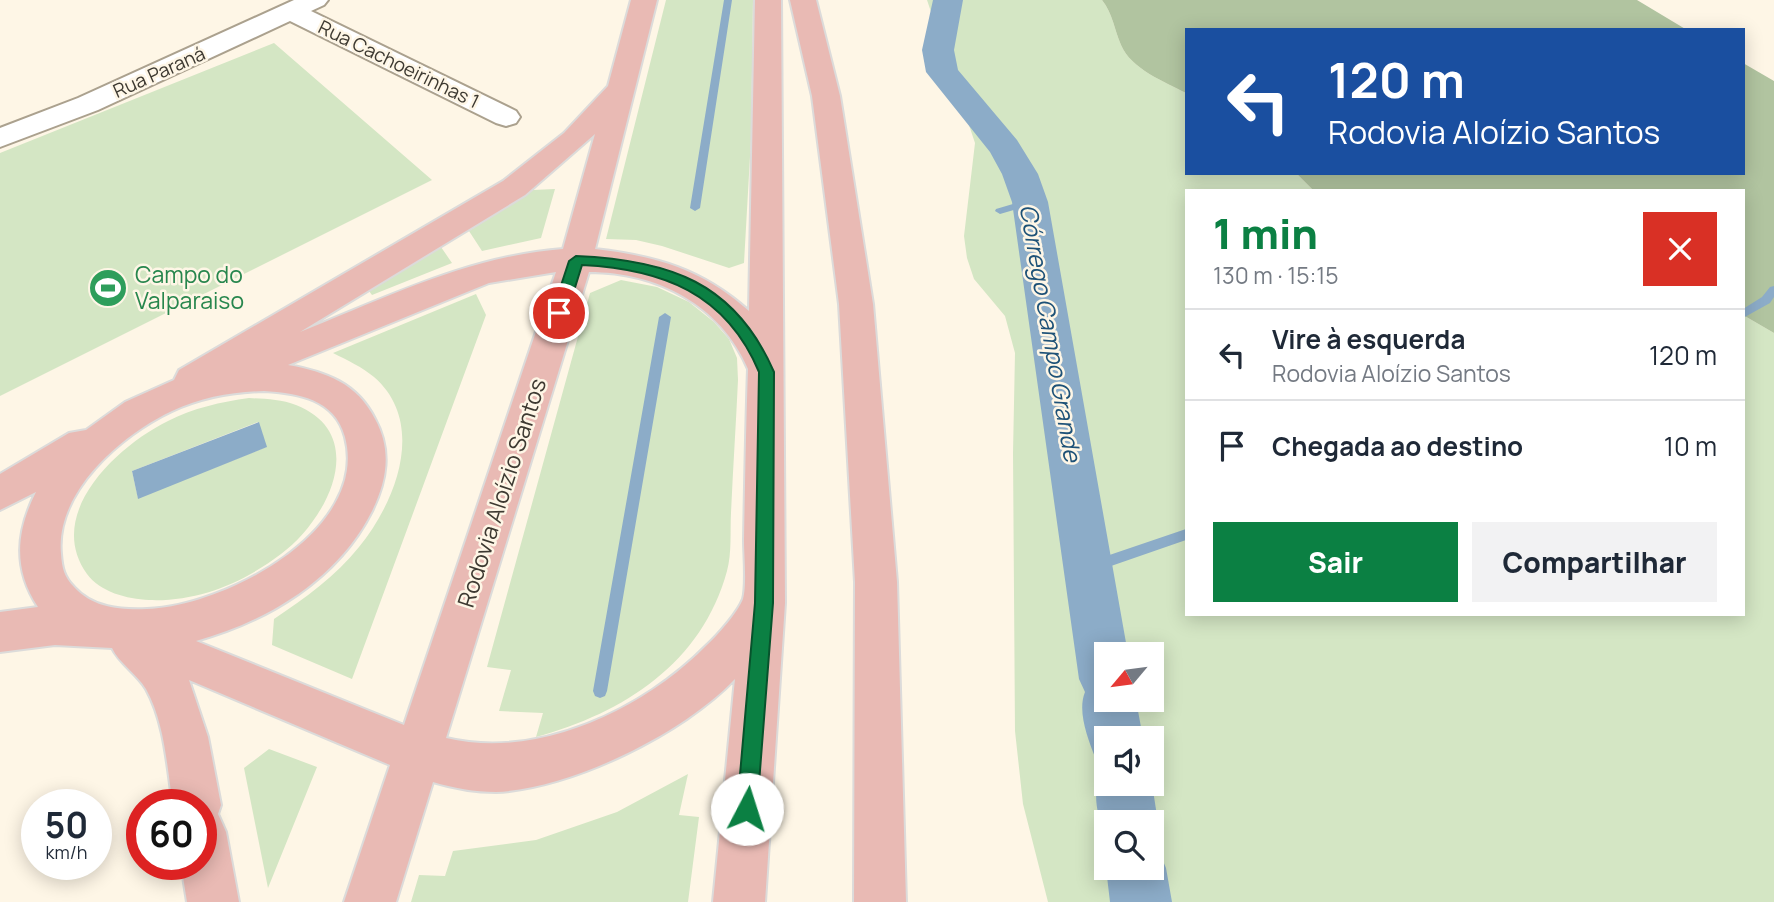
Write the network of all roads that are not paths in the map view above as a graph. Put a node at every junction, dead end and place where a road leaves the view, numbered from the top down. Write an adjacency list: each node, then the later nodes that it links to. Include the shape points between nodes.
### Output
1 (644, 0): 5 (main road, Rodovia Aloízio Santos)
2 (768, 0): 9 (main road)
3 (803, 0): 22 (main road, via 825,96 856,304 876,582)
4 (304, 6): 6 (street, Rua Cachoeirinhas 1); 7 (street, Rua Paraná, via 88,104)
5 (620, 86): 8 (main road, Rodovia Aloízio Santos); 11 (main road, via 574,139 514,188)
6 (506, 117)
7 (0, 138)
8 (576, 261): 9 (main road, via 649,269 711,297 736,318); 10 (main road, via 529,262 470,277); 16 (main road, Rodovia Aloízio Santos)
9 (767, 372): 13 (main road)
10 (191, 390): 11 (main road); 14 (main road, via 247,378 289,378 338,396 355,412 365,433 364,484 331,541 268,592 231,611 190,624 151,630)
11 (139, 411): 12 (main road); 14 (main road, via 71,472 52,500 41,528 38,556 44,582 60,603 83,619)
12 (0, 494)
13 (764, 603): 16 (main road, via 730,653 682,697 620,733 554,757 507,767 460,767); 21 (main road)
14 (114, 628): 15 (main road, via 69,625); 16 (main road); 17 (main road, via 142,648 164,674 179,707)
15 (0, 632)
16 (419, 754): 20 (main road, Rodovia Aloízio Santos)
17 (194, 789)
18 (209, 880): 19 (main road)
19 (213, 902)
20 (370, 902)
21 (739, 902)
22 (880, 902)

